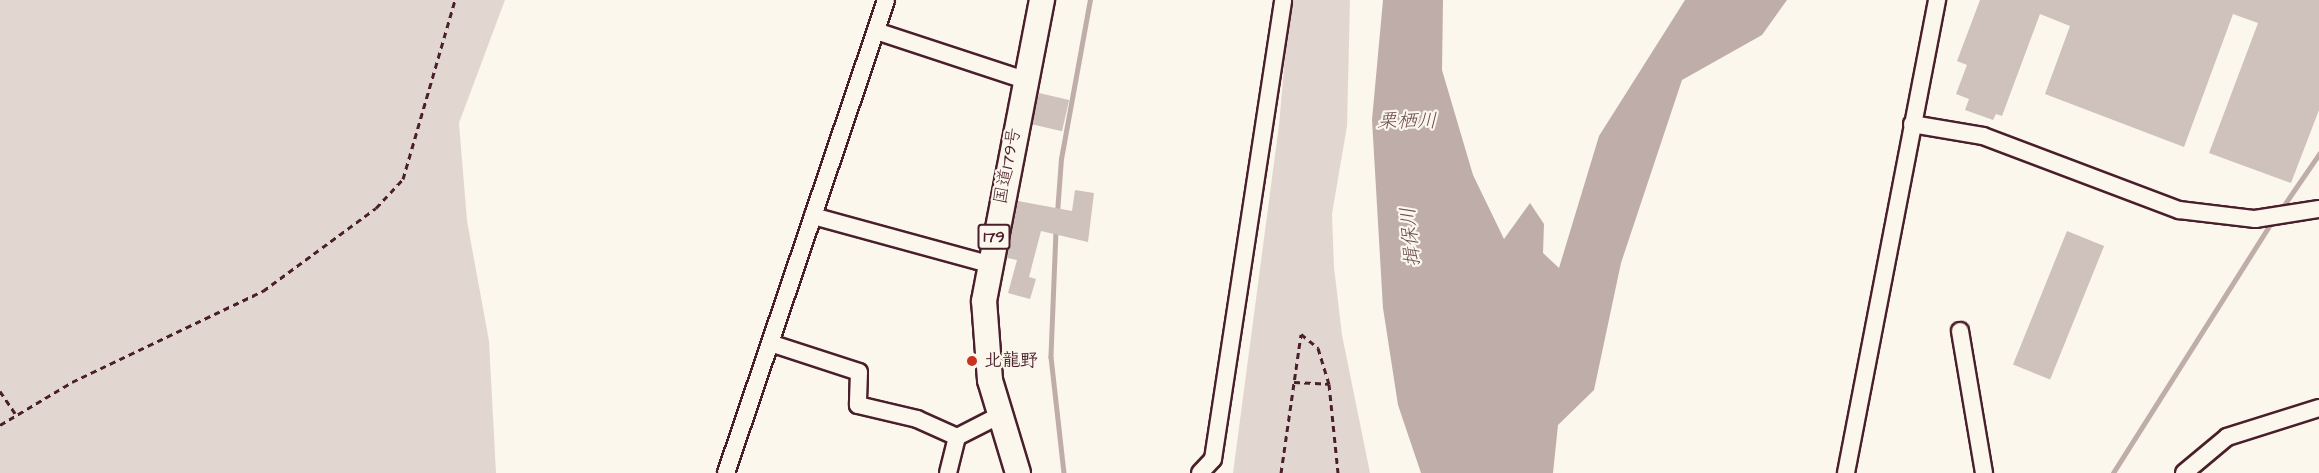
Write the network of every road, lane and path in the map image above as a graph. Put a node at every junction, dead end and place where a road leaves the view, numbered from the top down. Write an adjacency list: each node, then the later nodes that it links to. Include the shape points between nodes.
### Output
1 (455, 0): 18 (path, via 403,179 376,208 263,291)
2 (886, 0): 6 (street)
3 (1042, 0): 7 (highway, 国道179号 / 179)
4 (1283, 0): 25 (street, via 1215,448)
5 (1937, 0): 8 (street)
6 (876, 31): 7 (street); 10 (street)
7 (1025, 80): 11 (highway, 国道179号 / 179)
8 (1912, 124): 9 (street, via 1983,136 2179,210 2255,219); 28 (street)
9 (2319, 209)
10 (813, 216): 11 (street); 13 (street)
11 (989, 264): 19 (highway, 国道179号 / 179, via 984,327)
12 (1960, 331): 29 (street)
13 (773, 344): 21 (street, via 859,372 858,405 917,419); 22 (street)
14 (1294, 382): 15 (path); 15 (path, via 1301,334 1318,348); 26 (path)
15 (1329, 384): 27 (path)
16 (0, 391): 18 (path)
17 (2319, 408): 30 (street, via 2227,437)
18 (15, 413): 20 (path)
19 (998, 416): 21 (street); 24 (highway, 国道179号 / 179)
20 (0, 424)
21 (957, 437): 23 (street)
22 (726, 473)
23 (948, 473)
24 (1018, 473)
25 (1200, 473)
26 (1281, 473)
27 (1338, 473)
28 (1846, 473)
29 (1984, 473)
30 (2184, 473)

